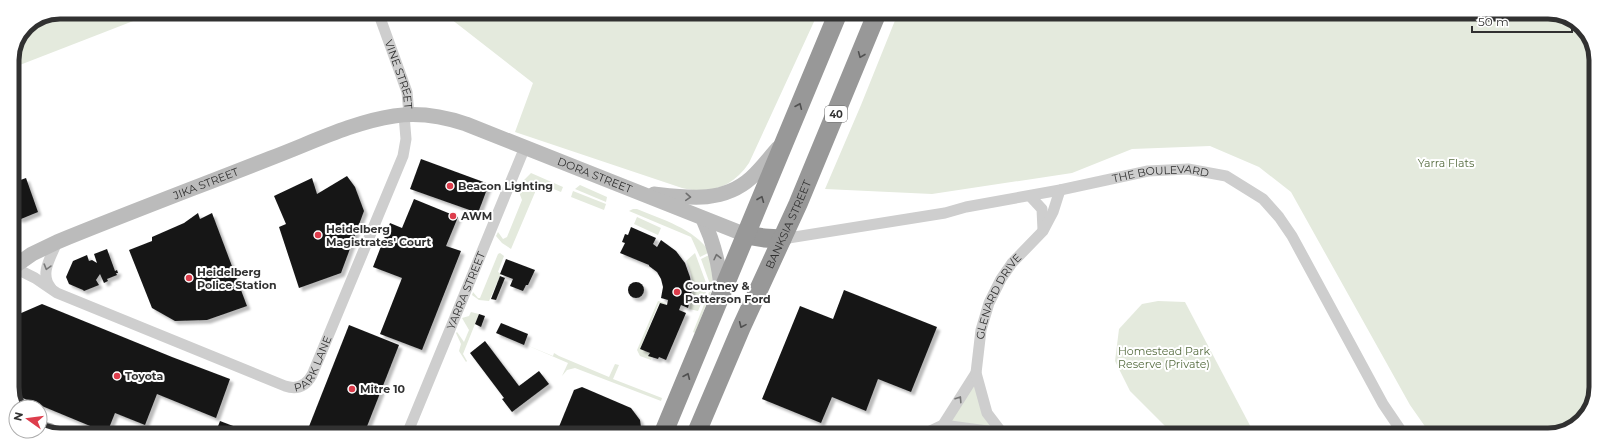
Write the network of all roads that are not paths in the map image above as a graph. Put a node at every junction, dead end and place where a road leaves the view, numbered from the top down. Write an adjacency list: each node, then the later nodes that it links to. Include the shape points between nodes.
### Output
1 (381, 19): 4 (street, VINE STREET, via 405,85 408,97)
2 (835, 19): 5 (highway, one-way to 2)
3 (875, 19): 13 (highway, BANKSIA STREET / 40, one-way to 13)
4 (406, 115): 6 (main road, DORA STREET, via 429,115 457,121); 14 (main road, JIKA STREET, via 381,118 355,126); 17 (street, PARK LANE, via 403,156 312,375 301,387 285,386)
5 (784, 142): 8 (main road, one-way to 5, via 698,198 726,194 751,178); 12 (highway, one-way to 5)
6 (526, 147): 8 (main road, DORA STREET); 21 (street, YARRA STREET)
7 (1060, 190): 9 (street, THE BOULEVARD); 11 (street, GLENARD DRIVE, via 1053,212); 27 (street, THE BOULEVARD, via 1148,171 1188,169 1226,176 1263,198 1292,236 1383,404)
8 (636, 192): 10 (main road, DORA STREET)
9 (1030, 196): 11 (street, via 1042,209); 13 (street, THE BOULEVARD, via 945,213)
10 (703, 219): 12 (main road, DORA STREET); 18 (main road, one-way to 10, via 718,262)
11 (1042, 231): 19 (street, GLENARD DRIVE, via 1012,263 989,303 981,330)
12 (746, 235): 13 (highway, DORA STREET); 18 (highway)
13 (782, 239): 23 (highway, BANKSIA STREET / 40, one-way to 23)
14 (57, 242): 15 (main road, JIKA STREET); 17 (street, one-way to 17, via 46,272 46,281)
15 (19, 264)
16 (19, 271): 17 (street, PARK LANE)
17 (53, 290)
18 (721, 295): 22 (highway, one-way to 18)
19 (976, 373): 20 (street, GLENARD DRIVE, one-way to 19); 26 (street, GLENARD DRIVE, via 987,413)
20 (942, 425): 24 (street); 25 (street, GLENARD DRIVE)
21 (409, 428)
22 (666, 428)
23 (699, 428)
24 (936, 428)
25 (962, 428)
26 (998, 428)
27 (1399, 428)

